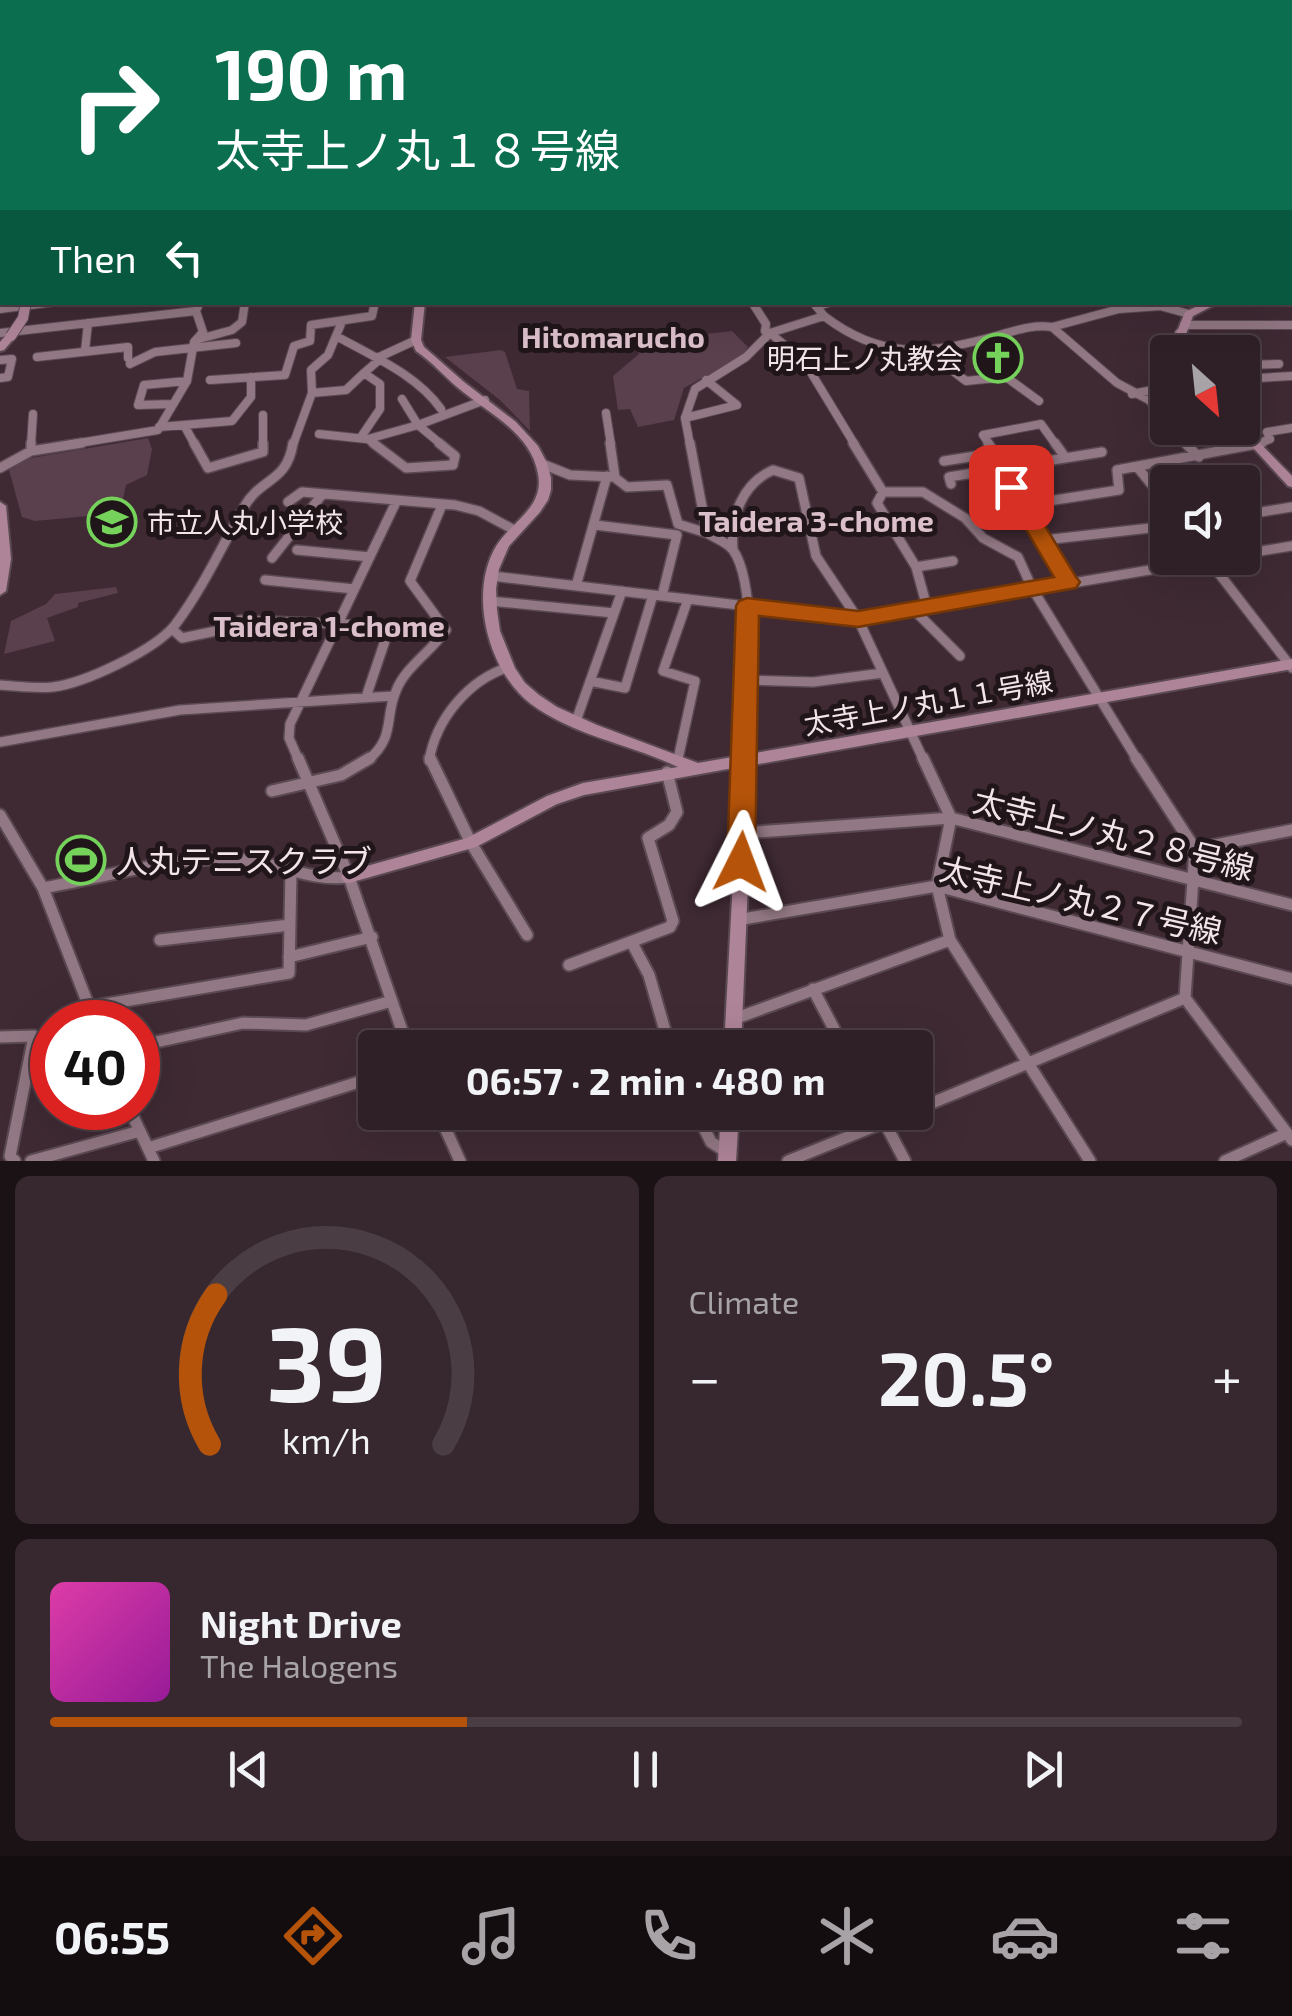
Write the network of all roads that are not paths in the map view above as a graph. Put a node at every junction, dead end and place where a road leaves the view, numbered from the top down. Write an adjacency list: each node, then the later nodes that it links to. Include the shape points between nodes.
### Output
1 (25, 305): 20 (street, bridge, via 23,318)
2 (27, 305): 11 (street)
3 (245, 305): 26 (street, via 242,322 232,330)
4 (374, 305): 15 (street, via 372,316)
5 (420, 305): 24 (street)
6 (754, 305): 19 (street)
7 (815, 305): 13 (street)
8 (1126, 305): 12 (street)
9 (1211, 305): 16 (street)
10 (198, 307): 14 (street); 26 (street, via 203,332)
11 (0, 308)
12 (1119, 309): 16 (street, via 1160,306); 18 (street)
13 (824, 316): 19 (street); 29 (street, via 879,349)
14 (88, 323): 20 (street); 28 (street)
15 (340, 324): 23 (street); 37 (street, via 311,325 310,341 294,346 284,375)
16 (1184, 324): 17 (street); 21 (street); 22 (street)
17 (1292, 324)
18 (1052, 327): 29 (street); 46 (street)
19 (767, 332): 41 (street, via 746,357); 80 (street, via 804,361)
20 (6, 334): 27 (street)
21 (1180, 335)
22 (1190, 335)
23 (338, 337): 31 (street); 45 (street, via 311,370)
24 (416, 340): 31 (street); 48 (street)
25 (236, 343): 26 (street)
26 (195, 344): 28 (street, via 129,361 128,347); 42 (street)
27 (0, 348)
28 (85, 351): 30 (street)
29 (927, 351): 43 (street)
30 (37, 357)
31 (378, 359): 35 (street); 52 (street, via 432,395)
32 (0, 360): 38 (street, via 12,359 8,377)
33 (1279, 364): 34 (street)
34 (1260, 365)
35 (364, 373): 45 (street, via 346,390); 62 (street, via 380,384 380,409)
36 (1292, 376): 39 (street)
37 (250, 377): 40 (street); 58 (street, via 251,397 232,421)
38 (0, 378)
39 (1260, 378)
40 (210, 380)
41 (706, 380): 56 (street); 56 (street, via 737,406)
42 (188, 381): 51 (street); 51 (street, via 144,385 138,405)
43 (966, 381): 49 (street, via 997,372)
44 (1150, 390): 46 (street)
45 (312, 393): 124 (street, via 290,464 246,502 230,540)
46 (1132, 394): 50 (street)
47 (402, 399): 57 (street)
48 (485, 400): 57 (street); 72 (street, via 529,442)
49 (1039, 401)
50 (1150, 402)
51 (172, 404): 59 (street)
52 (441, 409)
53 (606, 413): 76 (street)
54 (33, 414): 66 (street)
55 (263, 415): 58 (street, via 263,452 208,468)
56 (686, 418): 92 (street)
57 (417, 424): 62 (street); 62 (street, via 456,456 453,465 406,468)
58 (184, 425): 59 (street)
59 (160, 428): 66 (street)
60 (1292, 428): 63 (street, via 1267,432 1270,439)
61 (319, 434): 62 (street)
62 (364, 438)
63 (1260, 443)
64 (1188, 445): 70 (street)
65 (1256, 445): 70 (street); 77 (street)
66 (31, 451): 73 (street)
67 (1102, 452): 69 (street)
68 (995, 453): 69 (street, via 984,435 1040,424); 71 (street); 74 (street)
69 (1065, 457): 74 (street)
70 (1199, 457): 75 (street)
71 (944, 461)
72 (540, 463): 76 (street, via 574,476); 91 (street, via 544,499)
73 (0, 468)
74 (1002, 468): 79 (street, via 949,477); 85 (street)
75 (1138, 468): 78 (street); 85 (street, via 1117,470 1119,490)
76 (611, 476): 89 (street); 92 (street, via 627,487 668,484 678,524)
77 (1292, 482)
78 (1150, 483)
79 (952, 484)
80 (883, 492): 101 (street, via 876,503); 108 (street, via 923,492 966,518 983,538 1018,557)
81 (320, 496): 82 (street, via 302,492); 83 (street); 99 (street)
82 (288, 502)
83 (396, 502): 84 (street); 98 (street)
84 (442, 505): 91 (street, via 478,511); 133 (street, via 410,580 416,598 446,630)
85 (1023, 505): 93 (street)
86 (0, 506): 110 (street)
87 (1292, 507): 88 (street)
88 (1260, 512)
89 (595, 525): 107 (street); 112 (street, via 677,535)
90 (1150, 528): 93 (street)
91 (516, 531): 104 (street, via 501,548)
92 (707, 532): 96 (street)
93 (1044, 540): 106 (street)
94 (1292, 546): 97 (street)
95 (297, 550): 98 (street)
96 (733, 550): 115 (street); 119 (street, via 730,530 751,482 773,470 799,478 816,556)
97 (1260, 551)
98 (370, 557): 109 (street)
99 (272, 558)
100 (953, 561): 101 (street)
101 (916, 567): 116 (street)
102 (1150, 568): 106 (street)
103 (1220, 575): 127 (street)
104 (492, 576): 107 (street); 114 (street)
105 (265, 580): 109 (street)
106 (1068, 582): 108 (street)
107 (576, 586): 111 (street)
108 (1032, 588): 116 (street); 135 (street)
109 (354, 589): 121 (street)
110 (0, 591)
111 (622, 592): 112 (street); 118 (street)
112 (658, 596): 113 (street); 131 (street, via 625,688)
113 (688, 599): 115 (street); 141 (street, via 663,671 696,680)
114 (490, 601): 118 (street); 128 (street)
115 (747, 606): 119 (street); 130 (street)
116 (927, 606): 117 (street)
117 (913, 609): 119 (street); 126 (street)
118 (614, 612): 131 (street)
119 (858, 619): 129 (street)
120 (240, 620): 121 (street)
121 (337, 624): 122 (street); 136 (street)
122 (390, 626): 123 (street); 134 (street)
123 (422, 627)
124 (172, 630): 125 (street, via 182,638); 132 (street, via 73,684)
125 (216, 631)
126 (960, 656)
127 (1291, 666): 135 (street, 太寺上ノ丸１１号線)
128 (508, 667): 137 (street, via 535,700); 148 (street, via 460,700 429,751)
129 (883, 674): 130 (street); 138 (street)
130 (747, 680): 140 (street)
131 (590, 681): 137 (street)
132 (0, 684)
133 (392, 696): 134 (street); 142 (street, via 384,742 347,776)
134 (366, 698): 136 (street)
135 (1097, 698): 138 (street, 太寺上ノ丸１１号線); 149 (street)
136 (300, 701): 139 (street, via 146,714); 142 (street, via 289,738)
137 (576, 721): 141 (street)
138 (910, 731): 140 (street, 太寺上ノ丸１１号線); 145 (street)
139 (0, 742)
140 (746, 760): 141 (street, 太寺上ノ丸１１号線); 147 (street)
141 (672, 766): 148 (street, 太寺上ノ丸１１号線, via 552,800); 162 (street, via 678,813 671,826 648,838 673,920)
142 (310, 785): 143 (street); 151 (street)
143 (272, 791)
144 (0, 815): 154 (street)
145 (951, 818): 147 (street, 太寺上ノ丸２８号線); 152 (street, 太寺上ノ丸２８号線); 153 (street)
146 (1292, 830): 149 (street)
147 (743, 834): 156 (street)
148 (470, 844): 151 (street, 太寺上ノ丸１１号線); 158 (street)
149 (1194, 850): 152 (street)
150 (291, 871): 151 (street, via 325,882); 154 (street, via 255,860 216,860); 157 (street)
151 (349, 877): 159 (street)
152 (1192, 879): 155 (street, 太寺上ノ丸２８号線); 163 (street)
153 (936, 886): 156 (street, 太寺上ノ丸２７号線); 161 (street); 163 (street, 太寺上ノ丸２７号線)
154 (43, 888): 169 (street)
155 (1292, 904)
156 (737, 920): 172 (street)
157 (290, 925): 160 (street); 164 (street)
158 (527, 935)
159 (372, 938): 164 (street); 171 (street)
160 (160, 940)
161 (950, 940): 167 (street); 179 (street)
162 (632, 943): 165 (street); 174 (street)
163 (1188, 951): 166 (street, 太寺上ノ丸２７号線); 168 (street)
164 (289, 957): 170 (street, via 289,973)
165 (570, 965)
166 (1292, 979)
167 (813, 989): 172 (street); 176 (street)
168 (1185, 998): 179 (street); 188 (street)
169 (86, 1000)
170 (130, 1000)
171 (392, 1002): 173 (street); 178 (street, via 306,1025 243,1023)
172 (734, 1019): 175 (street)
173 (402, 1030)
174 (665, 1030)
175 (733, 1030)
176 (835, 1030)
177 (0, 1037): 191 (street, via 34,1036 10,1156)
178 (160, 1041)
179 (1028, 1064): 181 (street); 196 (street)
180 (358, 1083): 189 (street)
181 (933, 1102)
182 (446, 1130): 193 (street)
183 (705, 1130): 190 (street)
184 (729, 1130): 190 (street)
185 (856, 1130): 194 (street)
186 (888, 1130): 195 (street)
187 (140, 1131): 189 (street); 192 (street)
188 (1290, 1137): 197 (street)
189 (151, 1154)
190 (727, 1157)
191 (15, 1161)
192 (30, 1161)
193 (460, 1161)
194 (788, 1161)
195 (905, 1161)
196 (1090, 1161)
197 (1225, 1161)

